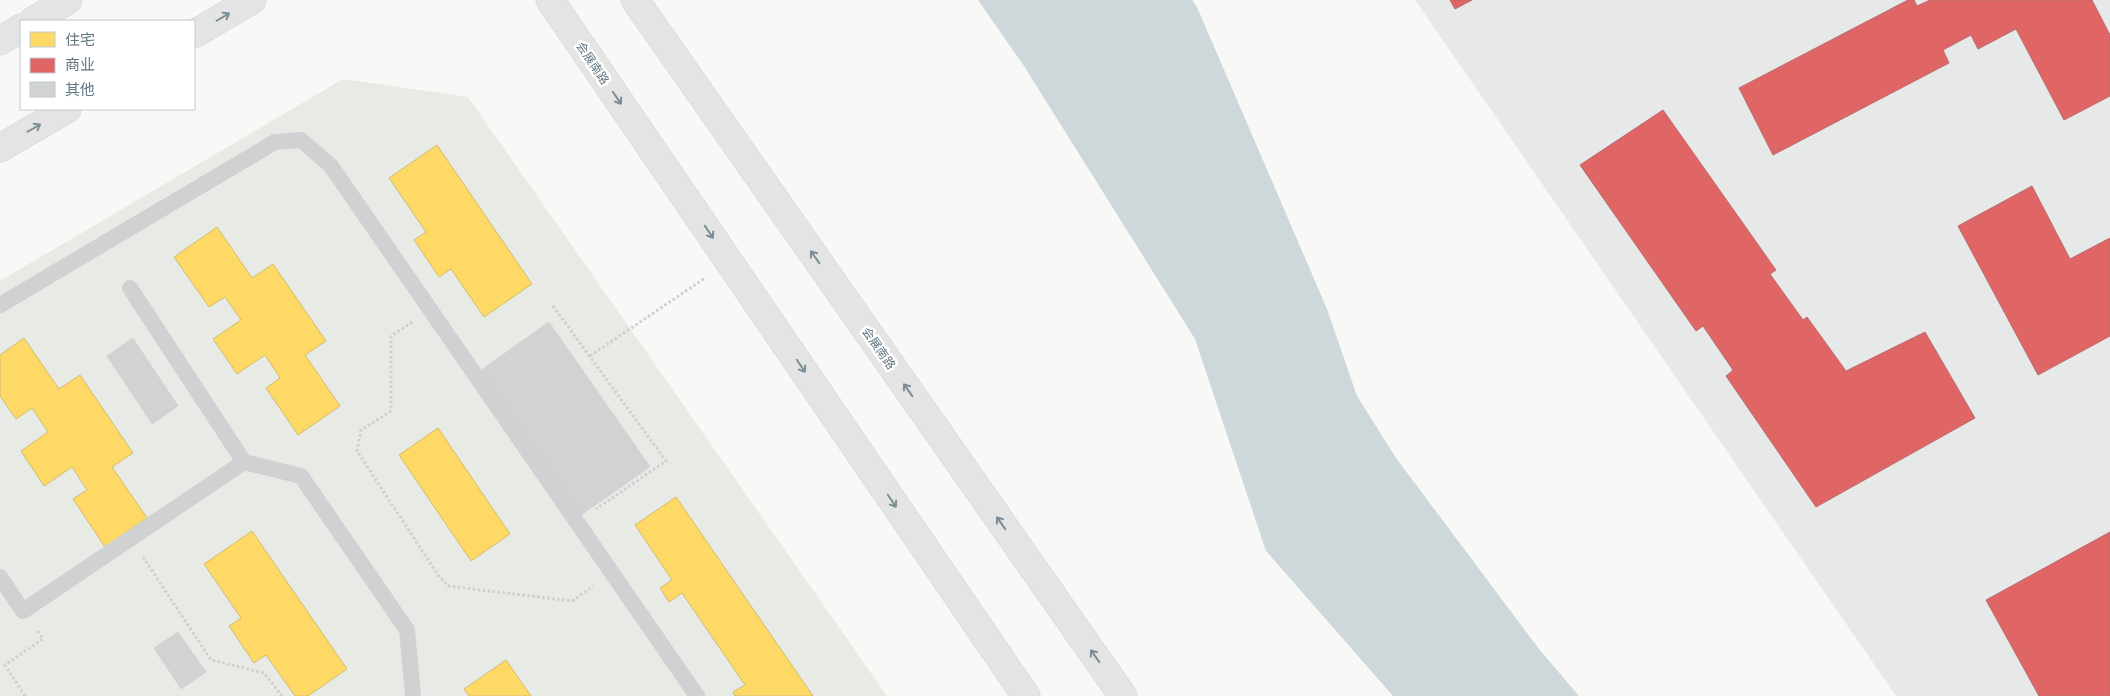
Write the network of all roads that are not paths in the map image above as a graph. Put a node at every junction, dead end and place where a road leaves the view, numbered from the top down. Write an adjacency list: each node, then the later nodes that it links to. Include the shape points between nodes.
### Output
1 (68, 0): 5 (main road)
2 (252, 0): 7 (main road, one-way to 2)
3 (550, 0): 17 (main road, 会展南路, one-way to 17)
4 (634, 0): 18 (main road, 会展南路, one-way to 4)
5 (35, 20)
6 (20, 29): 8 (main road)
7 (195, 33)
8 (0, 41)
9 (65, 110): 10 (main road, one-way to 9)
10 (0, 148)
11 (130, 288): 13 (lane)
12 (0, 305): 16 (lane, via 275,142 301,140 330,166)
13 (244, 462): 14 (lane, via 23,610); 15 (lane, via 301,476 407,630)
14 (0, 577)
15 (414, 696)
16 (697, 696)
17 (1026, 696)
18 (1123, 696)

